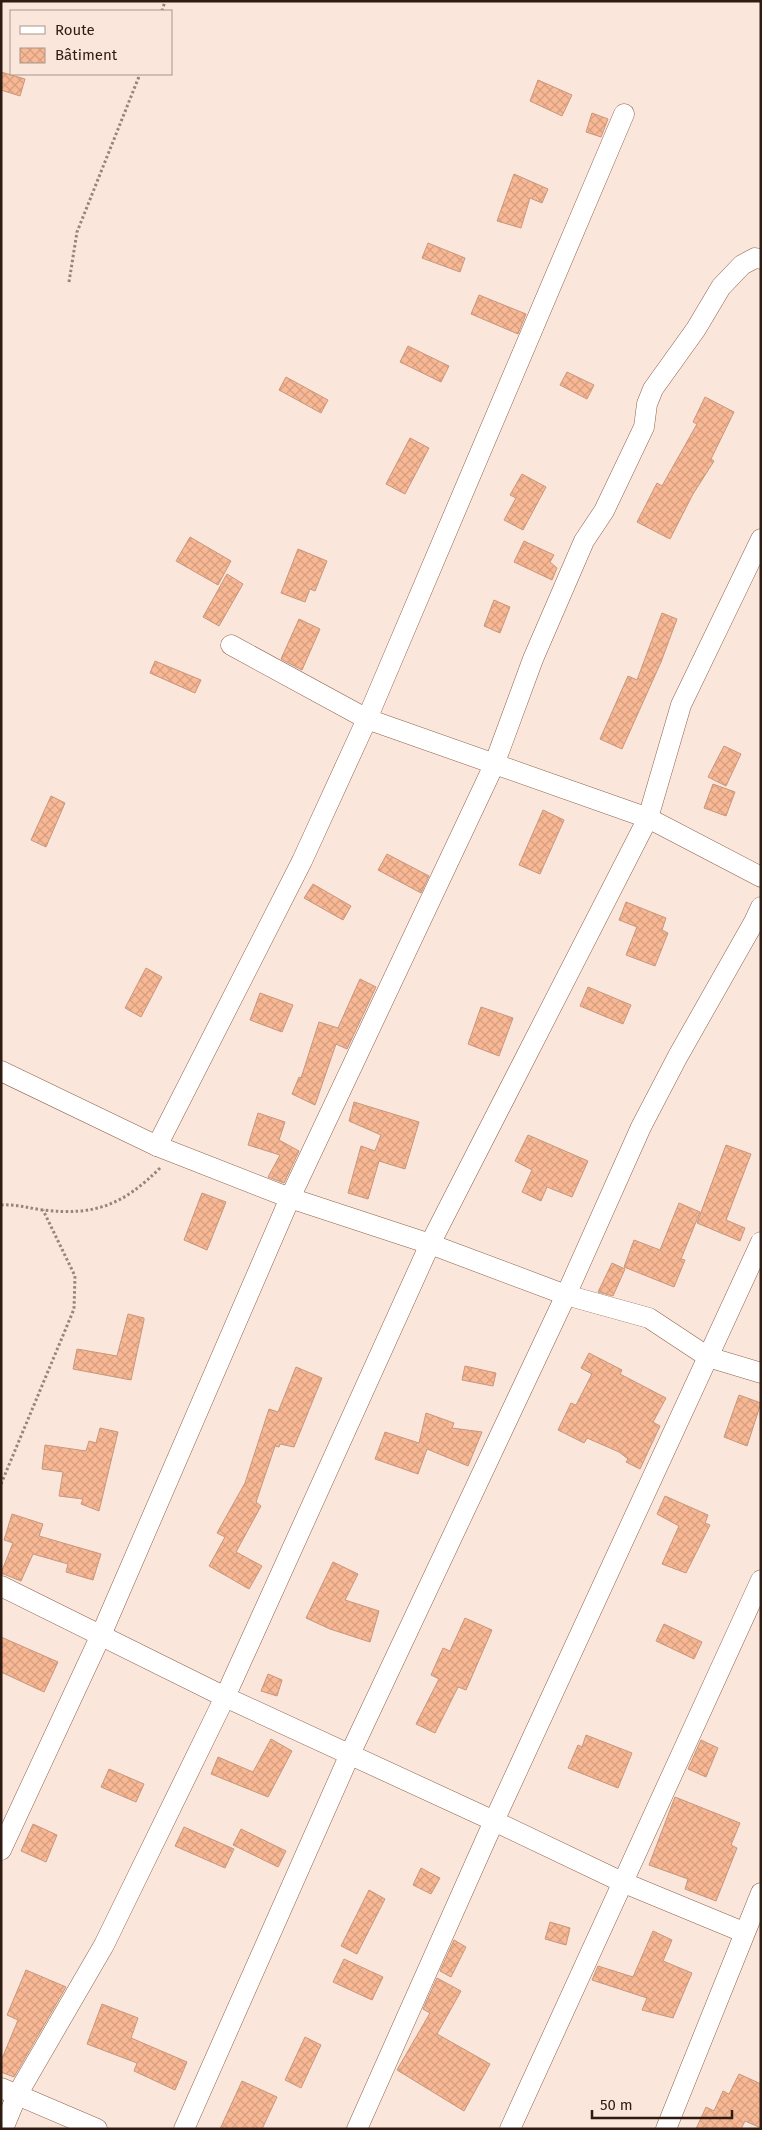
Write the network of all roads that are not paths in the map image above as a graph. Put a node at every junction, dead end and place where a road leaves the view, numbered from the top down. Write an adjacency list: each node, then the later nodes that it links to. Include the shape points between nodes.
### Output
1 (624, 114): 5 (street)
2 (761, 259): 6 (street, via 755,258 742,266 721,287 653,389 644,427 604,510 584,541 533,658)
3 (761, 539): 7 (street, via 681,705)
4 (231, 644): 5 (street)
5 (367, 719): 6 (street); 11 (street)
6 (494, 765): 7 (street); 12 (street)
7 (648, 818): 8 (street); 14 (street)
8 (761, 877)
9 (761, 907): 15 (street, via 641,1127)
10 (1, 1071): 11 (street)
11 (165, 1149): 12 (street)
12 (290, 1198): 14 (street); 20 (street)
13 (761, 1242): 16 (street)
14 (430, 1244): 15 (street); 21 (street)
15 (566, 1295): 16 (street, via 649,1318); 22 (street)
16 (708, 1357): 17 (street); 23 (street)
17 (761, 1373)
18 (761, 1580): 25 (street)
19 (1, 1586): 20 (street)
20 (101, 1635): 21 (street); 24 (street)
21 (225, 1697): 22 (street); 28 (street, via 104,1944)
22 (350, 1754): 23 (street); 31 (street)
23 (494, 1821): 25 (street); 32 (street)
24 (1, 1850)
25 (622, 1882): 27 (street); 33 (street)
26 (761, 1893): 27 (street)
27 (744, 1932): 34 (street)
28 (9, 2091): 29 (street); 30 (street)
29 (4, 2129)
30 (97, 2129)
31 (184, 2129)
32 (357, 2129)
33 (510, 2129)
34 (666, 2129)

